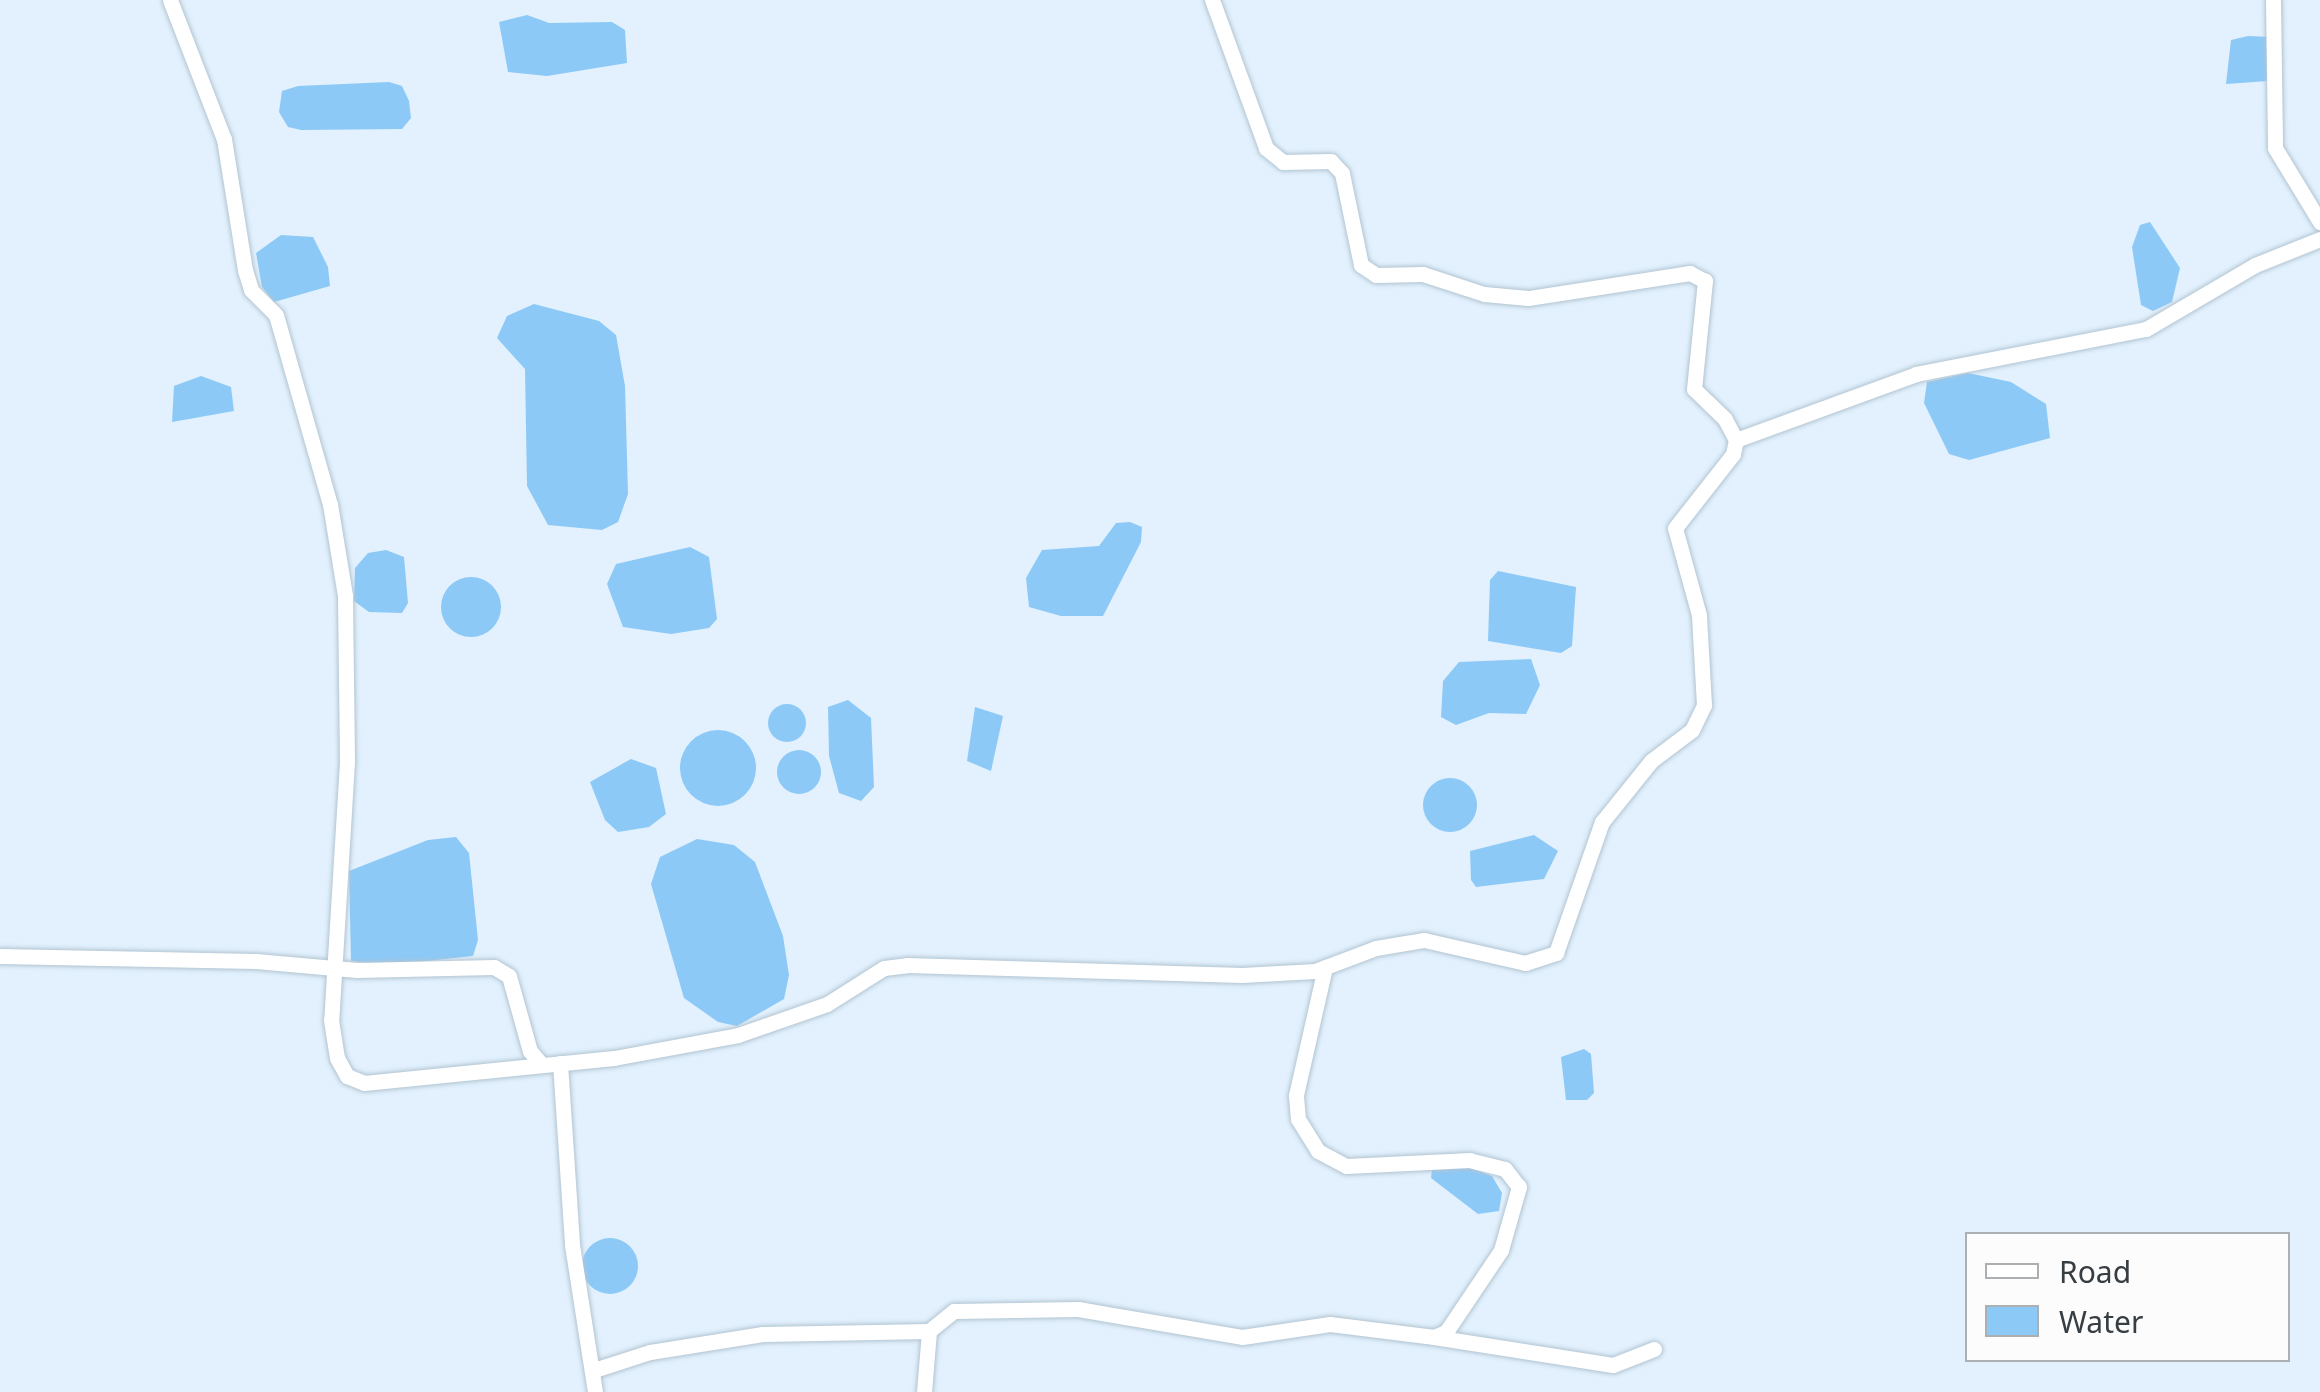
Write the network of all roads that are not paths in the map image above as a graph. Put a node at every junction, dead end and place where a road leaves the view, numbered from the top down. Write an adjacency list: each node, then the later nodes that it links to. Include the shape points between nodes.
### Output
1 (170, 0): 9 (street, via 224,139 251,290 276,316 330,504 345,596 348,762)
2 (1212, 0): 6 (street, via 1266,148 1283,162 1331,160 1342,173 1360,265 1376,275 1424,274 1484,294 1528,298 1700,274 1707,298 1694,388)
3 (2272, 0): 4 (street, via 2274,148)
4 (2320, 222)
5 (2320, 240): 6 (street, via 2255,265 2146,329 1916,374)
6 (1736, 440): 8 (street, via 1733,454 1675,528 1699,615 1704,705 1692,730 1651,760 1602,822 1556,953 1526,963 1424,940 1376,948)
7 (0, 956): 9 (street)
8 (1326, 967): 10 (street, via 1242,975 896,966 848,987 828,1004 738,1036); 13 (street, via 1296,1095 1298,1119 1318,1151 1346,1166 1470,1160 1506,1169 1519,1187 1514,1218 1480,1290)
9 (334, 969): 11 (street, via 494,967 509,976 530,1050); 11 (street, via 331,1020 347,1076 382,1082)
10 (560, 1063): 11 (street); 15 (street, via 572,1246)
11 (542, 1065)
12 (929, 1331): 13 (street, via 954,1312 1078,1310 1242,1337 1330,1324); 15 (street, via 763,1334 650,1352); 17 (street)
13 (1434, 1337): 14 (street, via 1518,1345 1613,1365)
14 (1654, 1349)
15 (594, 1370): 16 (street)
16 (595, 1392)
17 (924, 1392)

